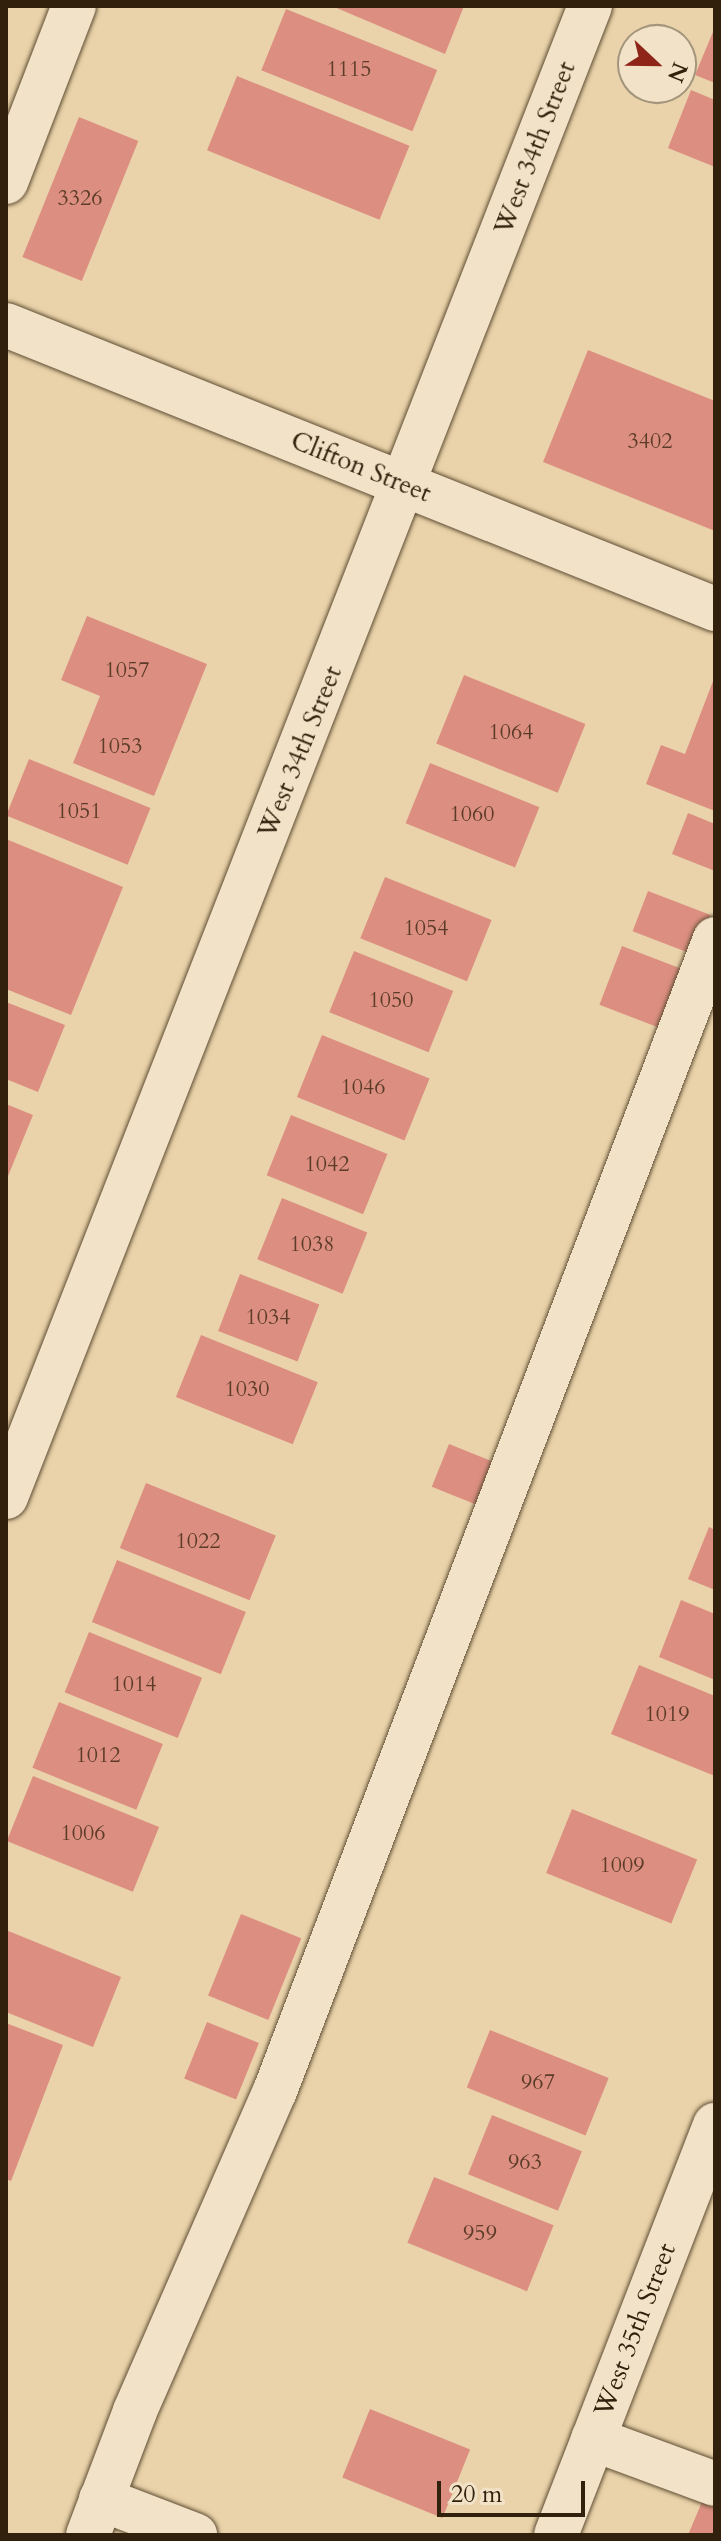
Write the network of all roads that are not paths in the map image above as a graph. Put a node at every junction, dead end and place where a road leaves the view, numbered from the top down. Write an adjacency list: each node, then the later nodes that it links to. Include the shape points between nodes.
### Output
1 (74, 6): 3 (street)
2 (590, 6): 5 (street, West 34th Street)
3 (6, 182)
4 (6, 325): 5 (street, Clifton Street)
5 (405, 485): 6 (street, Clifton Street); 8 (street, West 34th Street)
6 (715, 609)
7 (715, 939): 12 (street, via 275,2091)
8 (6, 1497)
9 (715, 2125): 10 (street, West 35th Street)
10 (593, 2439): 11 (street); 14 (street, West 35th Street)
11 (715, 2484)
12 (95, 2517): 13 (street)
13 (195, 2535)
14 (556, 2535)

